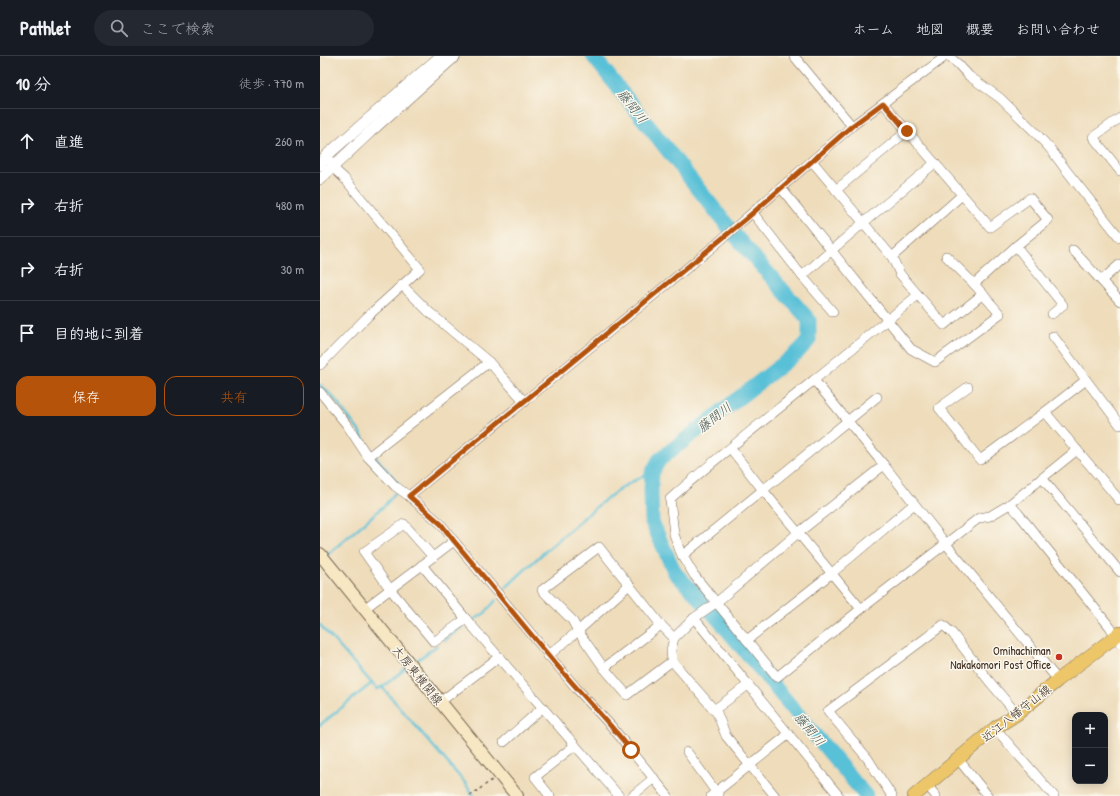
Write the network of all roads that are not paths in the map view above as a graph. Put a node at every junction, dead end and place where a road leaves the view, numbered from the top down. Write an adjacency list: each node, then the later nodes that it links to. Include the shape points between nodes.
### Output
1 (441, 56): 9 (street)
2 (455, 56): 12 (street)
3 (794, 56): 7 (street)
4 (947, 56): 5 (street); 20 (street, via 969,76 1000,98 1036,132)
5 (883, 103): 7 (street); 8 (street)
6 (1120, 118): 13 (street, via 1093,137)
7 (852, 126): 10 (street)
8 (907, 131): 11 (street); 16 (street)
9 (322, 156): 12 (street)
10 (812, 161): 15 (street); 16 (street)
11 (935, 163): 17 (street); 19 (street)
12 (332, 167): 14 (street); 30 (street, via 420,269)
13 (1120, 172)
14 (320, 179)
15 (781, 188): 18 (street); 22 (street)
16 (836, 190): 19 (street)
17 (962, 195): 21 (street, via 990,227 1030,198 1048,220); 25 (street)
18 (750, 216): 27 (street); 45 (street)
19 (863, 222): 22 (street); 25 (street)
20 (1120, 238)
21 (1016, 246): 29 (street); 35 (street, via 1062,305)
22 (832, 250): 27 (street); 36 (street)
23 (1073, 250): 28 (street)
24 (946, 256): 29 (street)
25 (892, 257): 32 (street, via 900,274)
26 (1120, 264): 28 (street)
27 (802, 276): 34 (street)
28 (1102, 280): 33 (street)
29 (974, 284): 31 (street)
30 (402, 285): 38 (street, via 428,311); 39 (street)
31 (983, 294): 32 (street, via 944,325); 36 (street, via 1000,314 935,362 911,349)
32 (918, 295): 36 (street)
33 (1120, 301)
34 (833, 312)
35 (1052, 314)
36 (888, 320): 40 (street)
37 (1053, 336): 41 (street)
38 (489, 362): 45 (street); 51 (street)
39 (320, 365)
40 (814, 380): 47 (street); 49 (street)
41 (1086, 380): 46 (street); 48 (street)
42 (968, 386): 46 (street, via 939,408 980,460)
43 (320, 392): 51 (street)
44 (877, 397): 47 (street)
45 (525, 402): 55 (street)
46 (1045, 412): 50 (street)
47 (848, 422): 52 (street); 54 (street)
48 (1120, 425)
49 (731, 449): 54 (street); 62 (street, via 670,499 674,534)
50 (1077, 450): 53 (street); 56 (street)
51 (372, 454): 55 (street, via 394,486)
52 (884, 465): 57 (street); 59 (street)
53 (1042, 478): 58 (street); 66 (street)
54 (762, 490): 59 (street); 62 (street)
55 (409, 496): 60 (street, via 441,524)
56 (1120, 501)
57 (914, 504): 61 (street); 67 (street)
58 (1010, 504): 61 (street, via 990,516 980,518); 77 (street)
59 (798, 533): 67 (street); 70 (street)
60 (454, 541): 64 (street); 80 (street)
61 (946, 544): 72 (street); 84 (street)
62 (682, 556): 70 (street)
63 (322, 557): 71 (main road, 大房東横関線)
64 (433, 557): 65 (street); 69 (street, via 404,524 364,552)
65 (422, 565): 69 (street); 74 (street)
66 (1120, 572)
67 (832, 573): 72 (street); 79 (street)
68 (629, 585): 75 (street); 76 (street); 76 (street, via 599,547 542,590 572,620)
69 (390, 589): 71 (street); 74 (street, via 434,642)
70 (717, 602): 73 (street); 79 (street)
71 (364, 609): 86 (main road, 大房東横関線)
72 (861, 609): 79 (street, via 778,677)
73 (694, 618): 78 (street); 85 (street)
74 (466, 619): 81 (street)
75 (661, 625): 78 (street); 83 (street)
76 (578, 631): 80 (street); 83 (street)
77 (1118, 637): 84 (main road, 近江八幡守山線)
78 (674, 638): 82 (street, via 670,650)
79 (747, 640)
80 (548, 656): 97 (street)
81 (499, 657): 86 (street); 87 (street)
82 (672, 661): 83 (street, via 627,696); 88 (street)
83 (604, 668)
84 (1058, 680): 89 (main road, 近江八幡守山線)
85 (748, 685): 88 (street); 91 (street)
86 (440, 702): 101 (main road, 大房東横関線)
87 (542, 708): 92 (street); 93 (street)
88 (714, 710): 96 (street, via 726,736)
89 (1017, 714): 90 (main road, 近江八幡守山線); 107 (street, via 943,625 828,711 868,759)
90 (995, 728): 95 (main road, 近江八幡守山線); 111 (street)
91 (788, 734): 96 (street); 99 (street)
92 (504, 742)
93 (574, 746): 102 (street, via 535,778); 103 (street)
94 (687, 752): 100 (street)
95 (958, 759): 98 (main road, 近江八幡守山線); 110 (street)
96 (750, 764): 100 (street); 106 (street)
97 (654, 778): 104 (street); 105 (street)
98 (927, 785): 108 (main road, 近江八幡守山線); 109 (street)
99 (835, 794)
100 (715, 795)
101 (517, 796)
102 (550, 796)
103 (619, 796)
104 (632, 796)
105 (668, 796)
106 (775, 796)
107 (892, 796)
108 (914, 796)
109 (936, 796)
110 (988, 796)
111 (1054, 796)

